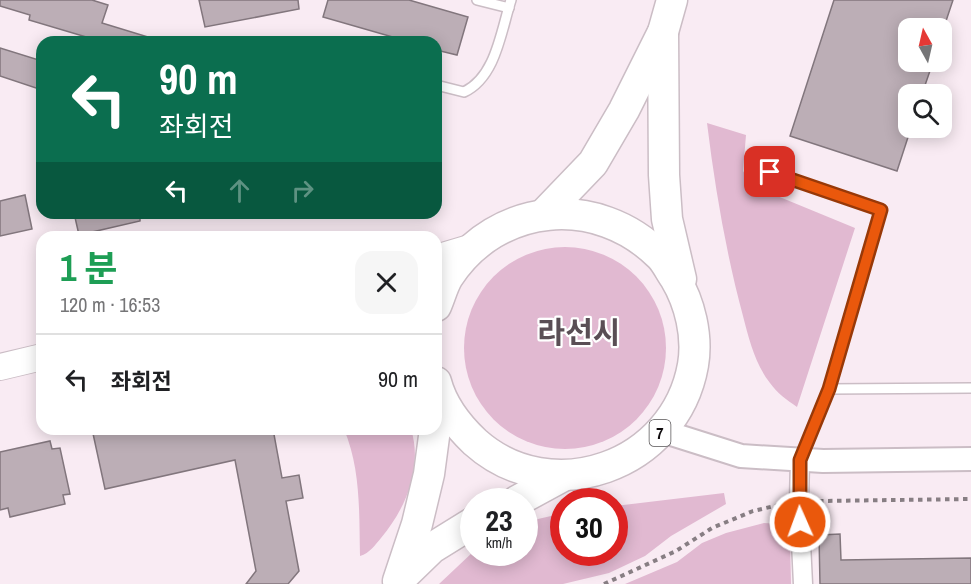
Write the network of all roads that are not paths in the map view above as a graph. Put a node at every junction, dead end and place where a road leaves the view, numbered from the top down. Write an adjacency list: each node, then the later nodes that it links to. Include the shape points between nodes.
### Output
1 (477, 0): 3 (lane)
2 (672, 0): 4 (highway, 7)
3 (510, 4): 5 (lane, via 489,71 475,88 464,93)
4 (663, 32): 7 (highway, 7, via 593,163); 11 (highway, 7, via 667,219)
5 (442, 87)
6 (770, 172): 15 (lane, via 881,210)
7 (544, 214): 8 (highway, 7, via 507,225); 11 (highway, 7, via 587,215 627,230 661,256)
8 (473, 247): 9 (main road); 10 (highway, 7, via 448,278)
9 (442, 256)
10 (442, 292)
11 (684, 292): 17 (highway, 7, via 693,328 693,365 682,400)
12 (36, 358): 13 (main road)
13 (0, 367)
14 (971, 388): 15 (lane)
15 (829, 389): 20 (lane)
16 (442, 403): 21 (highway, 7, via 460,428 489,454 524,471)
17 (662, 431): 20 (street, via 741,456); 21 (highway, 7, via 634,455 600,470)
18 (434, 435): 24 (highway, via 417,524)
19 (971, 459): 20 (street)
20 (800, 460): 25 (street)
21 (563, 476): 22 (highway, 7)
22 (538, 490)
23 (460, 531): 24 (highway, via 432,548)
24 (396, 583)
25 (803, 584)

